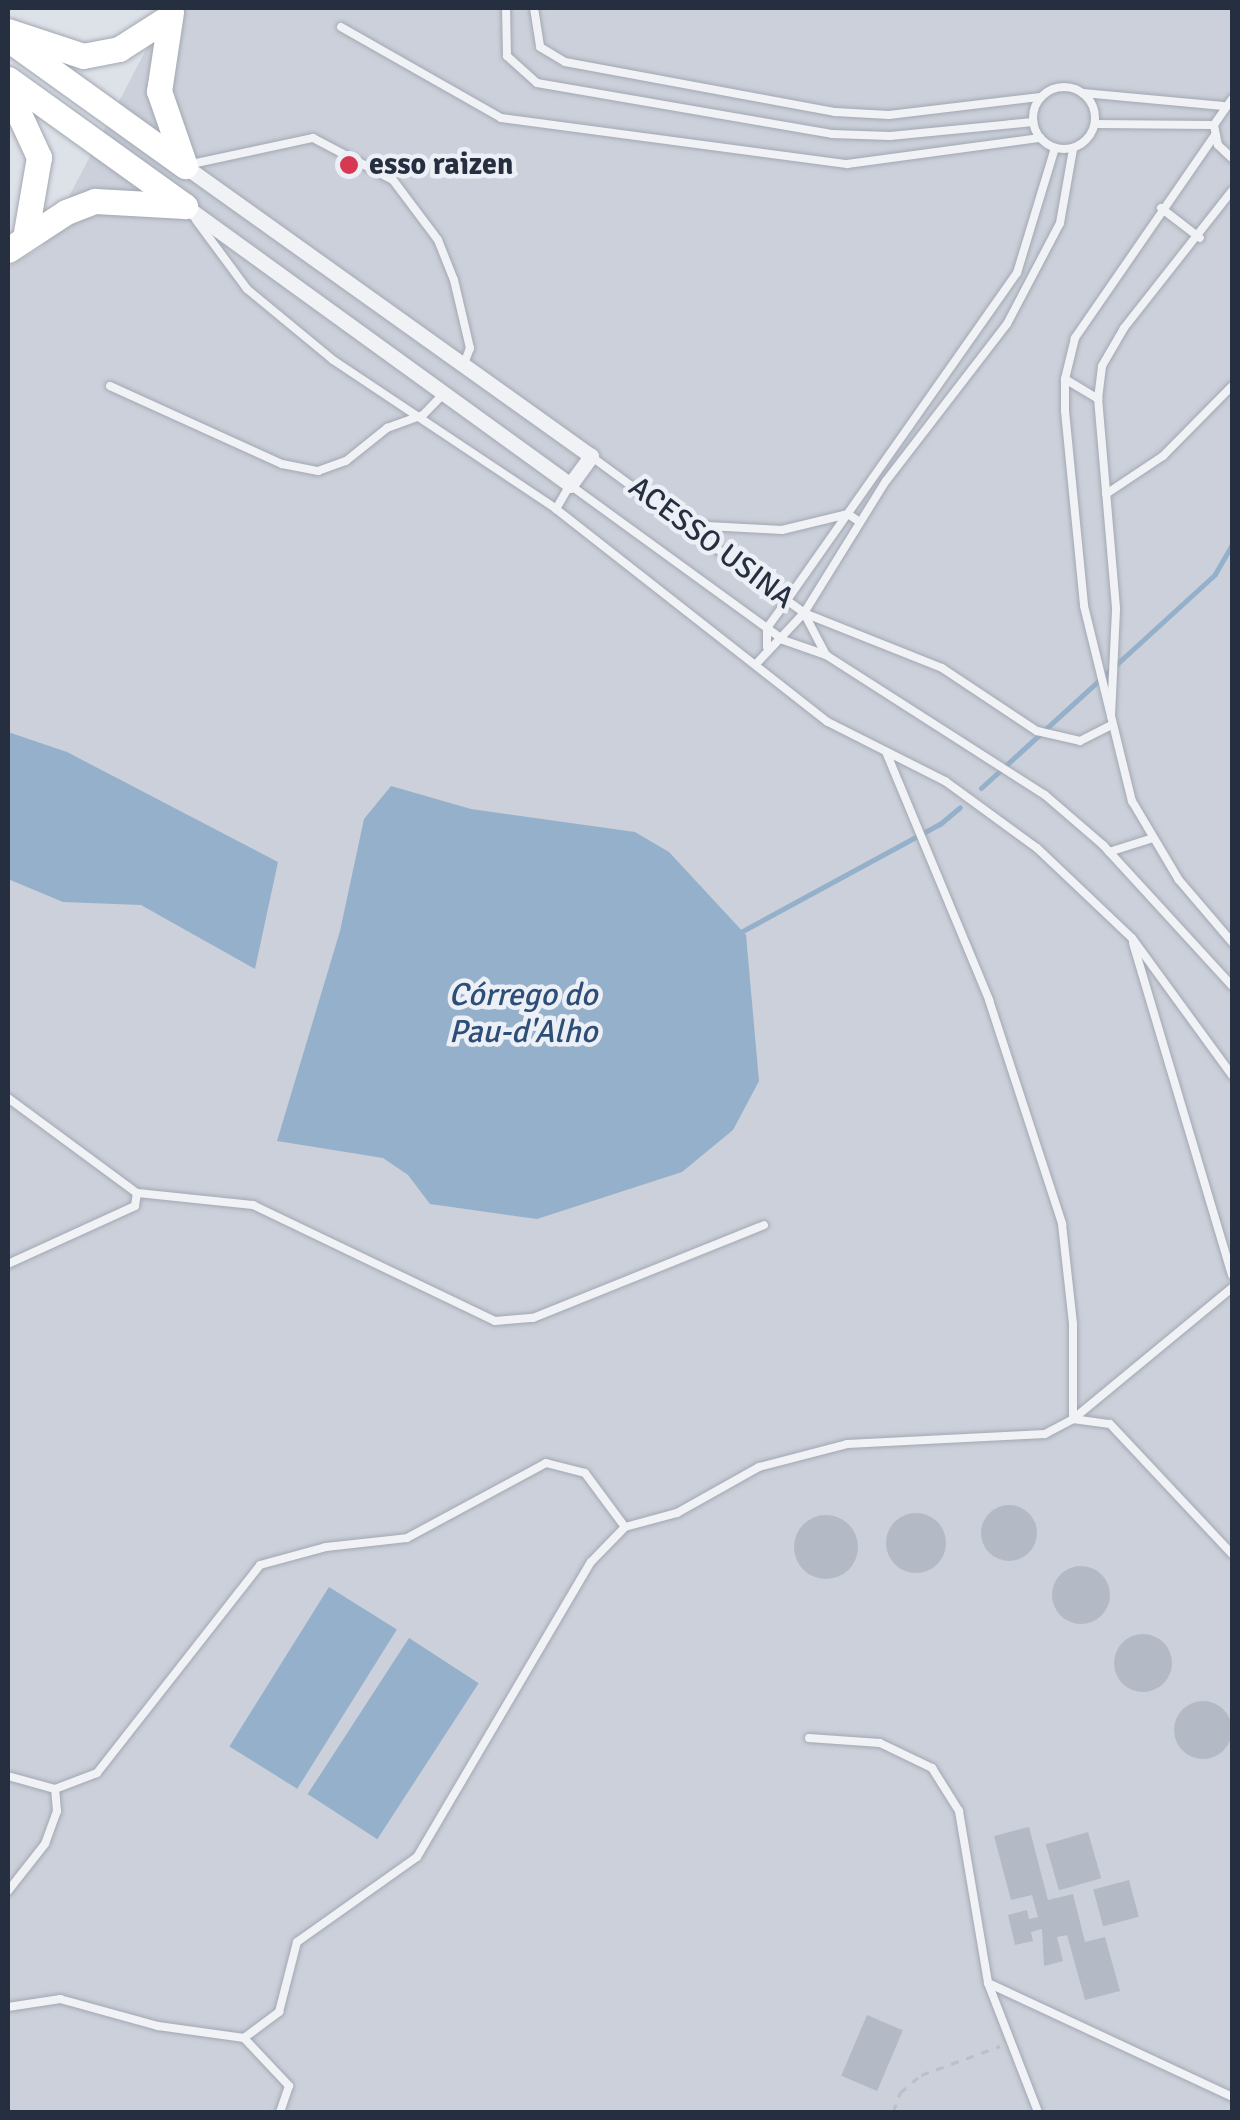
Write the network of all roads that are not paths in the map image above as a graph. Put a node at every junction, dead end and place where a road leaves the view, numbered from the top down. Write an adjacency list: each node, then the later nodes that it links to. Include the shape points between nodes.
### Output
1 (506, 8): 12 (lane, via 507,56 537,83 832,134 890,136)
2 (534, 8): 10 (lane, via 540,47 564,62 834,112 889,115)
3 (171, 12): 5 (main road, via 103,54 53,51); 19 (main road, via 160,91)
4 (342, 26): 15 (lane, via 501,118 846,164)
5 (8, 31)
6 (8, 39): 19 (main road, ACESSO USINA)
7 (8, 80): 22 (main road, ACESSO USINA)
8 (8, 90): 24 (main road, via 38,157)
9 (1082, 92): 10 (lane, via 1056,88); 11 (lane); 13 (lane)
10 (1041, 97): 12 (lane)
11 (1230, 101): 14 (lane)
12 (1033, 122): 15 (lane)
13 (1095, 124): 14 (lane); 17 (lane, via 1088,140)
14 (1215, 130): 18 (lane); 21 (lane)
15 (1040, 138): 16 (lane)
16 (1055, 148): 17 (lane); 36 (lane, via 1016,273)
17 (1072, 149): 37 (lane, via 1071,184 1041,266 1007,324)
18 (1232, 158)
19 (185, 166): 25 (street, ACESSO USINA); 25 (lane, via 314,138 393,180 438,240 454,280 470,348)
20 (1232, 191): 23 (lane)
21 (1161, 208): 23 (lane); 26 (lane, via 1076,338)
22 (188, 209): 24 (main road, via 95,201); 29 (street, ACESSO USINA); 31 (lane, via 226,266 261,302 333,360)
23 (1200, 238): 30 (lane, via 1110,349)
24 (16, 244)
25 (462, 368): 29 (street); 32 (street, ACESSO USINA)
26 (1065, 379): 30 (lane); 46 (lane, via 1084,606)
27 (110, 386): 31 (lane, via 282,464 318,471)
28 (1232, 386): 34 (lane, via 1163,456)
29 (442, 395): 31 (lane); 33 (street, ACESSO USINA)
30 (1098, 399): 34 (lane)
31 (423, 414): 35 (lane)
32 (591, 456): 33 (street); 38 (lane, ACESSO USINA)
33 (570, 485): 35 (lane); 41 (lane, ACESSO USINA)
34 (1106, 494): 46 (lane, via 1114,653)
35 (556, 509): 45 (lane)
36 (848, 514): 37 (lane); 38 (lane, via 782,530); 39 (lane)
37 (860, 522): 40 (lane)
38 (688, 526): 39 (lane, ACESSO USINA)
39 (786, 600): 40 (lane, ACESSO USINA); 41 (lane)
40 (804, 613): 42 (lane); 44 (lane, ACESSO USINA); 46 (lane, via 942,668 1037,731 1080,741)
41 (768, 628): 42 (lane, ACESSO USINA); 43 (lane)
42 (784, 640): 43 (lane); 44 (lane, ACESSO USINA)
43 (767, 647): 45 (lane)
44 (826, 655): 49 (lane, via 1014,773)
45 (756, 663): 47 (lane, via 828,722)
46 (1110, 726): 48 (lane)
47 (886, 751): 50 (lane, via 996,814); 60 (lane, via 1030,1114 1062,1224 1073,1324)
48 (1150, 840): 49 (lane); 51 (lane)
49 (1110, 852): 52 (lane)
50 (1132, 938): 53 (lane); 58 (lane)
51 (1232, 942)
52 (1232, 986)
53 (1232, 1075)
54 (8, 1098): 55 (lane)
55 (137, 1193): 56 (lane, via 253,1205 494,1321 532,1318); 57 (lane, via 135,1206)
56 (764, 1225)
57 (8, 1264)
58 (1232, 1275)
59 (1232, 1288): 60 (lane)
60 (1072, 1419): 61 (lane, via 1045,1434 846,1444 758,1468 677,1513); 62 (lane, via 1110,1424)
61 (624, 1527): 65 (lane, via 585,1473 546,1463 407,1538 326,1547 260,1566 97,1772); 69 (lane, via 591,1562 418,1858 297,1942 279,2012)
62 (1232, 1554)
63 (809, 1738): 67 (lane, via 880,1743 932,1768 959,1812)
64 (8, 1776): 65 (lane)
65 (55, 1789): 66 (lane, via 45,1844)
66 (8, 1891)
67 (988, 1983): 70 (lane); 72 (lane)
68 (8, 2008): 69 (lane, via 60,2000 158,2026)
69 (244, 2038): 71 (lane, via 290,2086)
70 (1232, 2097)
71 (280, 2112)
72 (1038, 2112)

